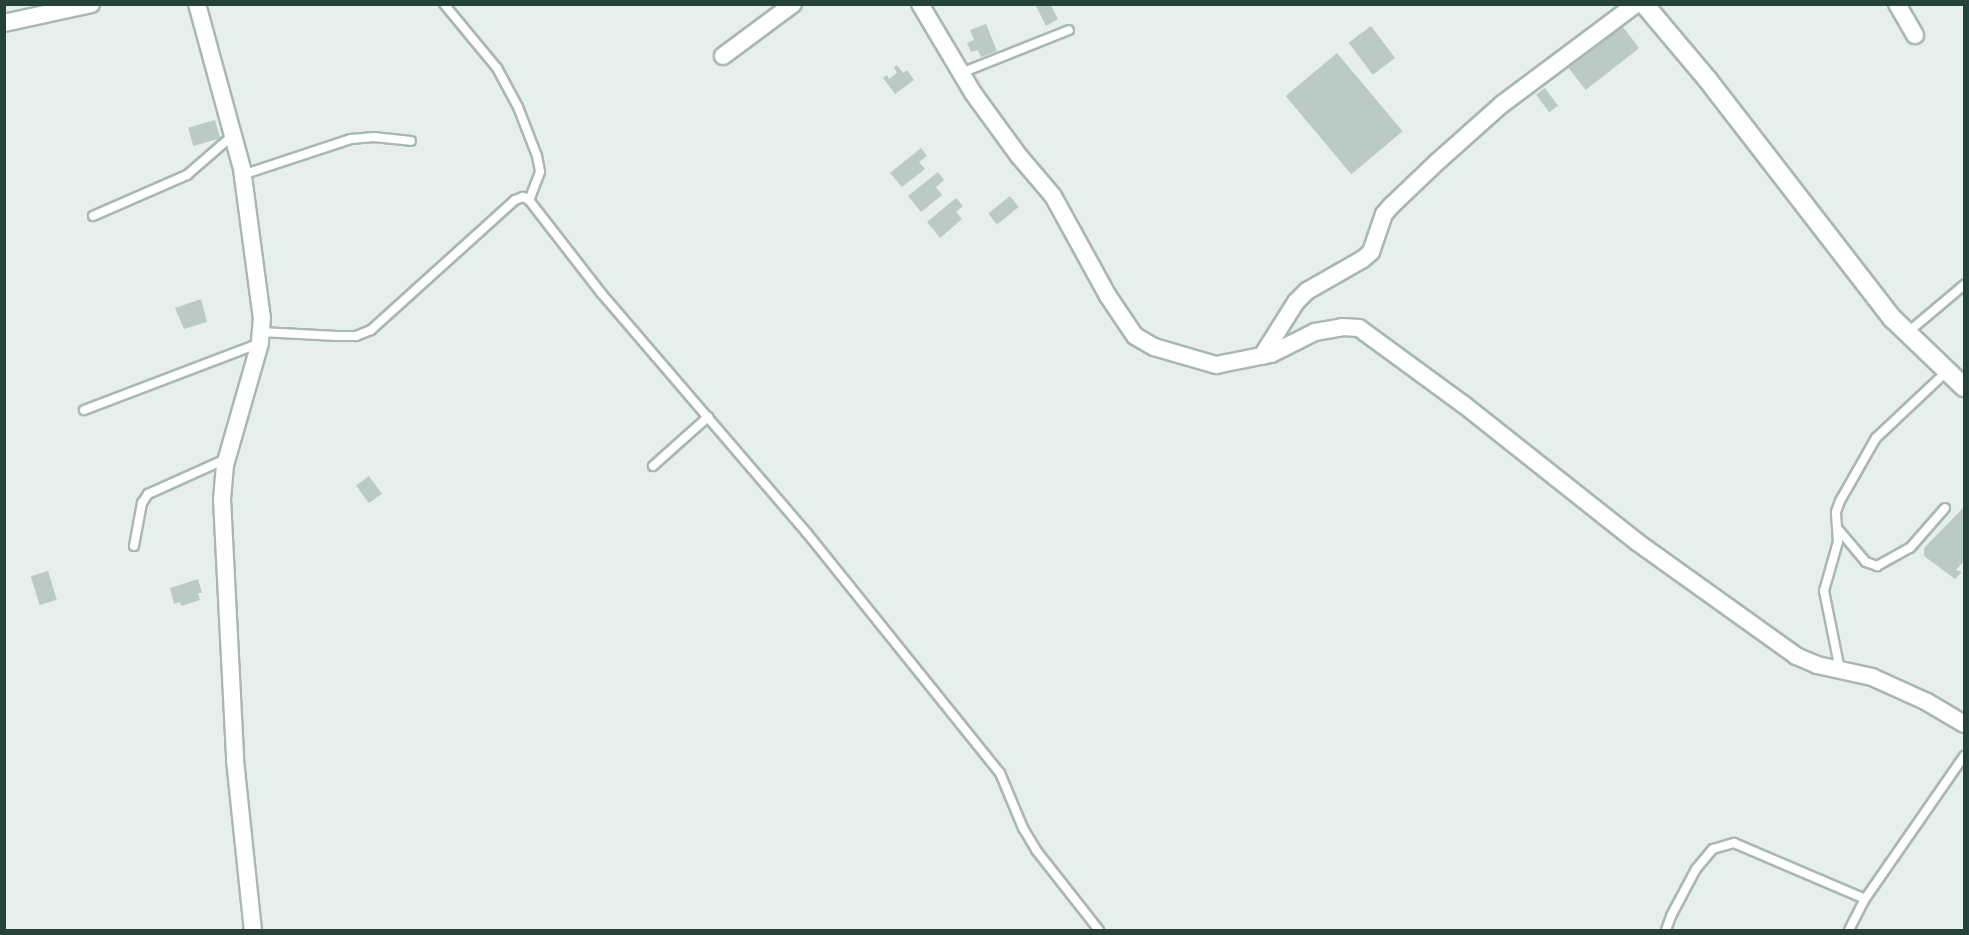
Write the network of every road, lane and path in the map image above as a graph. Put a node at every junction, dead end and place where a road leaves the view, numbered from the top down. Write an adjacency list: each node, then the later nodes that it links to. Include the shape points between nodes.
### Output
1 (90, 4): 9 (street)
2 (197, 4): 14 (street)
3 (444, 4): 17 (lane, via 497,68 518,107 540,172)
4 (793, 4): 12 (street)
5 (920, 4): 13 (street)
6 (1636, 4): 22 (street, via 1501,105 1436,163 1384,214 1371,252 1307,291)
7 (1644, 4): 20 (street)
8 (1897, 4): 11 (street)
9 (4, 23)
10 (1069, 30): 13 (lane)
11 (1915, 35)
12 (723, 57)
13 (961, 73): 22 (street, via 1019,156 1053,196 1108,296 1135,336 1154,347 1216,365)
14 (233, 135): 16 (street); 18 (lane, via 188,175)
15 (411, 141): 16 (lane, via 374,136 351,139)
16 (242, 175): 21 (street, via 262,318)
17 (529, 200): 21 (lane, via 515,200 371,330 356,336); 26 (lane, via 602,294)
18 (93, 216)
19 (1965, 285): 20 (lane)
20 (1907, 333): 23 (street)
21 (261, 338): 25 (lane); 27 (street)
22 (1262, 356): 32 (street, via 1315,332 1359,328 1699,588 1796,656)
23 (1947, 371): 24 (street); 30 (lane, via 1876,438 1840,501 1836,512)
24 (1965, 387)
25 (84, 410)
26 (708, 417): 28 (lane); 37 (lane, via 807,532 1000,772 1036,850)
27 (227, 459): 31 (lane, via 148,494 142,503); 36 (street, via 222,526 235,760)
28 (652, 466)
29 (1945, 508): 30 (lane, via 1910,548 1877,566 1866,562)
30 (1838, 529): 32 (lane, via 1824,591)
31 (134, 546)
32 (1841, 672): 33 (street, via 1872,677)
33 (1965, 723)
34 (1965, 756): 35 (lane)
35 (1865, 899): 38 (lane, via 1734,843 1713,849 1696,869); 39 (lane)
36 (253, 930)
37 (1099, 930)
38 (1666, 930)
39 (1849, 930)

